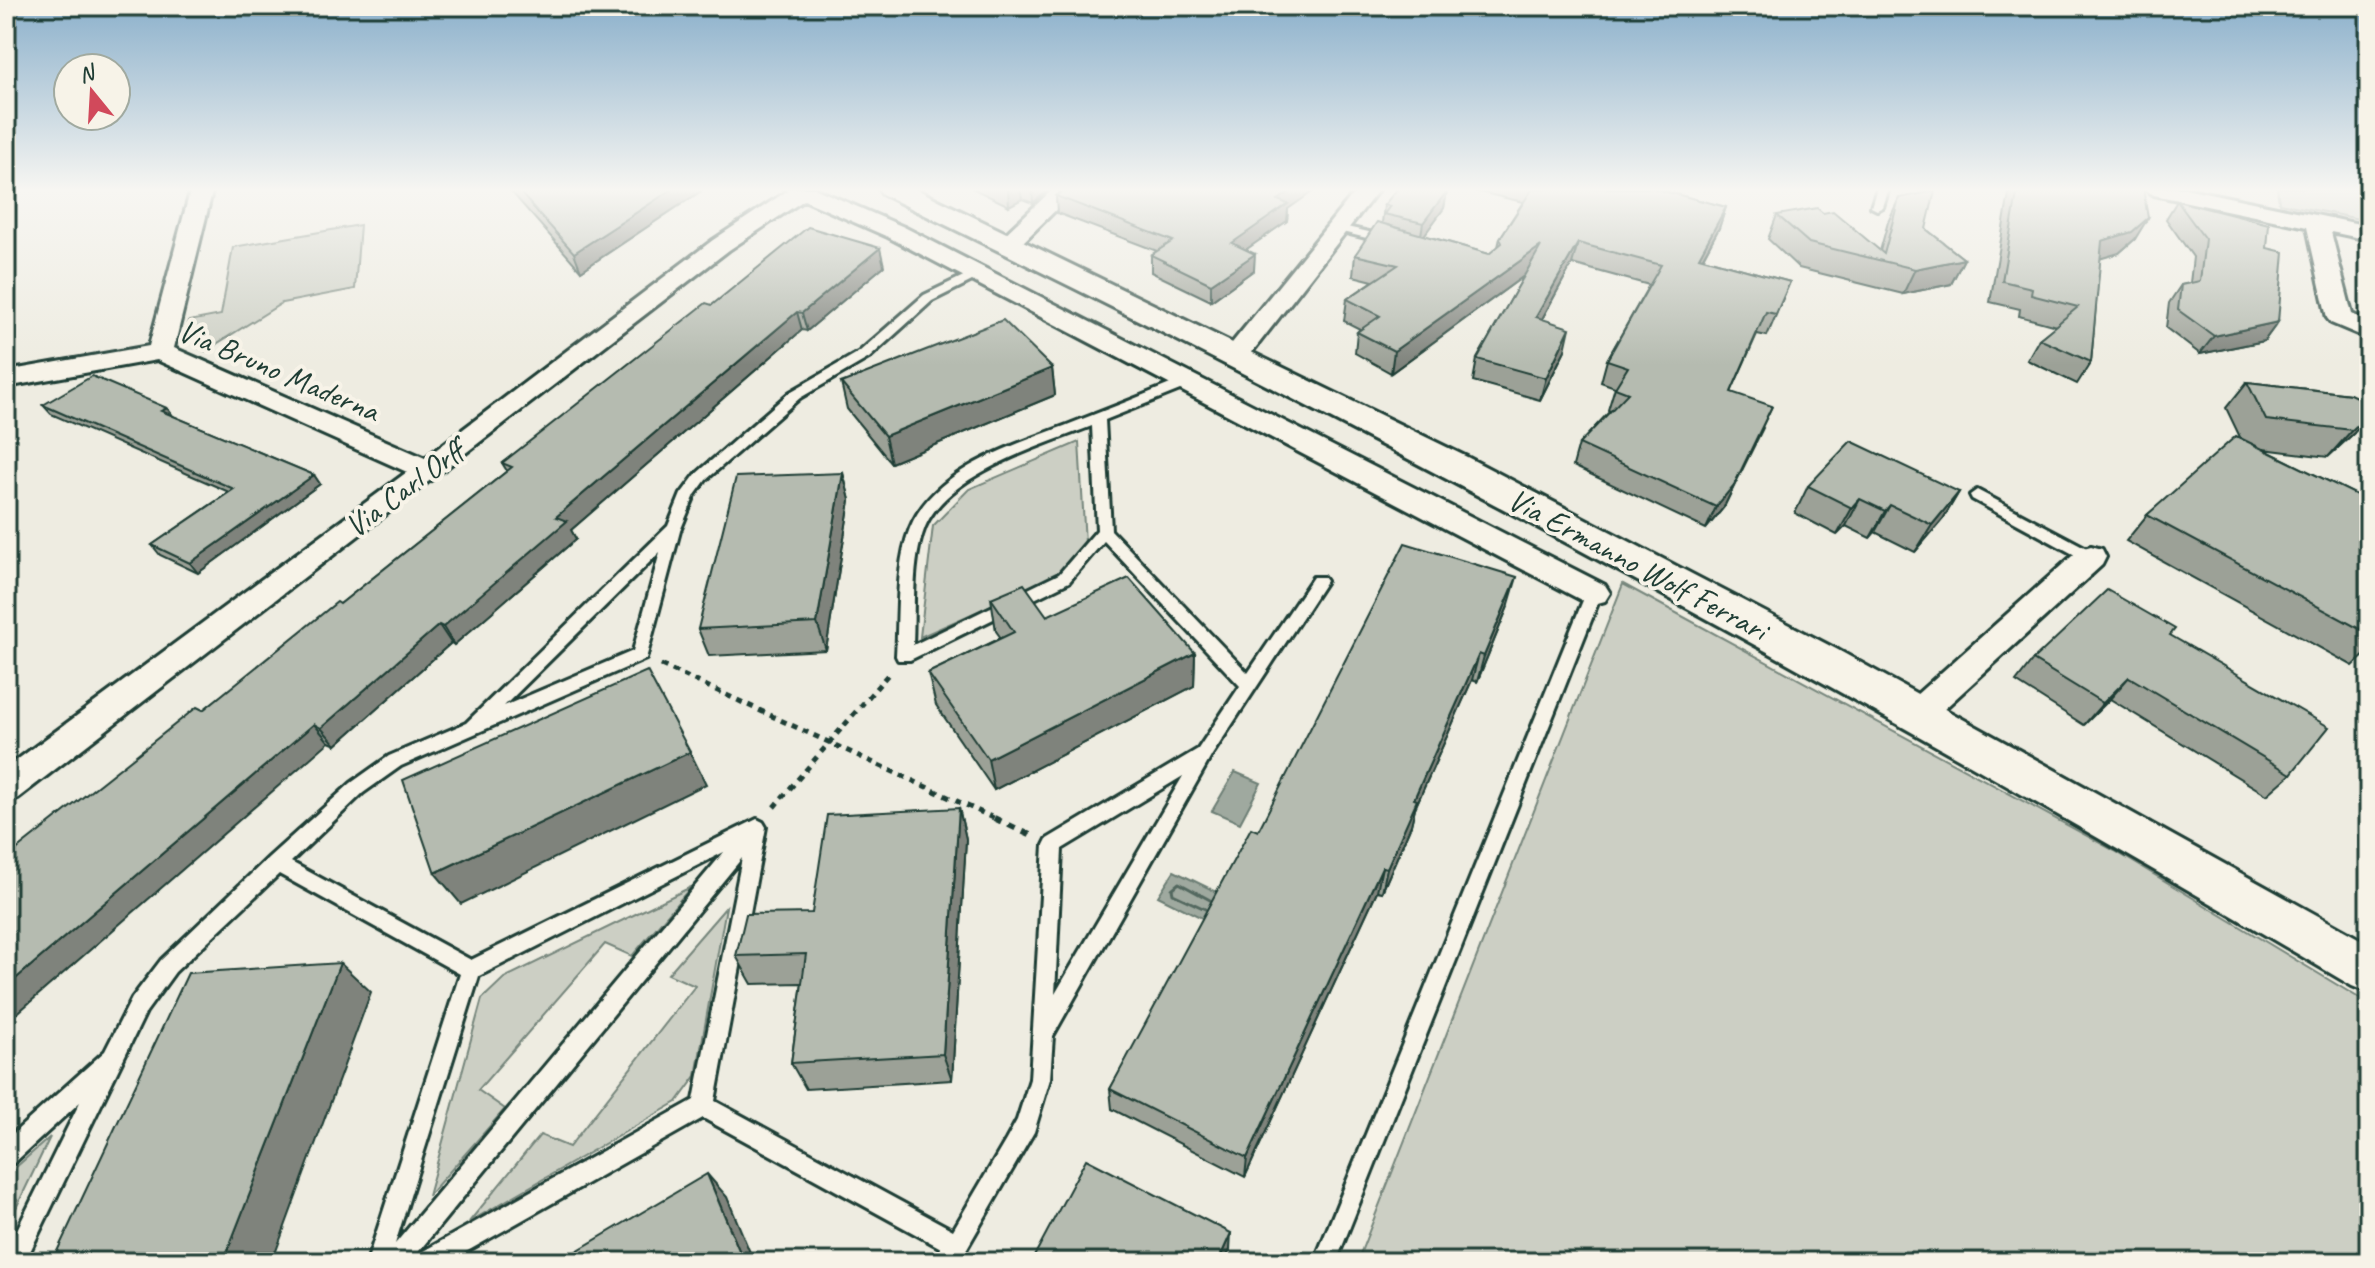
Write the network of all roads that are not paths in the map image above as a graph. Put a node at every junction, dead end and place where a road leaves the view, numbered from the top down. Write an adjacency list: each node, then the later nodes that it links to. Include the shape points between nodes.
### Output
1 (187, 247): 9 (street)
2 (718, 247): 14 (street, Via Carl Orff)
3 (924, 247): 7 (street, Via Ermanno Wolf Ferrari)
4 (1015, 247): 10 (street, Via Ermanno Wolf Ferrari)
5 (1323, 247): 10 (street)
6 (2323, 247): 8 (street, via 2340,318)
7 (976, 274): 12 (street, Via Ermanno Wolf Ferrari); 16 (lane, via 928,298 864,355 795,395 701,477)
8 (2369, 331)
9 (160, 352): 11 (street, Via Bruno Maderna); 14 (street, Via Bruno Maderna)
10 (1237, 354): 22 (street, Via Ermanno Wolf Ferrari)
11 (6, 379)
12 (1185, 383): 13 (lane); 20 (street, Via Ermanno Wolf Ferrari)
13 (1098, 418): 17 (lane); 17 (lane, via 971,472 932,504 915,539 904,656 1064,578)
14 (428, 470): 25 (street, Via Carl Orff)
15 (1977, 495): 18 (lane)
16 (674, 529): 23 (lane); 23 (lane, via 640,655)
17 (1104, 531): 21 (lane)
18 (2091, 557): 22 (street)
19 (1318, 581): 21 (lane)
20 (1594, 593): 39 (lane)
21 (1249, 685): 24 (lane)
22 (1918, 713): 29 (street, Via Ermanno Wolf Ferrari)
23 (472, 728): 27 (lane, via 382,768)
24 (1204, 754): 30 (lane); 30 (lane, via 1053,845)
25 (6, 788)
26 (757, 827): 28 (lane); 32 (lane); 37 (lane)
27 (276, 863): 28 (lane); 31 (lane, via 156,979)
28 (471, 970): 36 (lane)
29 (2369, 970)
30 (1044, 1032): 34 (lane, via 1040,1079 1026,1124)
31 (112, 1058): 33 (lane); 35 (lane)
32 (703, 1106): 34 (lane); 38 (lane)
33 (6, 1155)
34 (951, 1253)
35 (13, 1262)
36 (378, 1262)
37 (395, 1262)
38 (426, 1262)
39 (1325, 1262)

